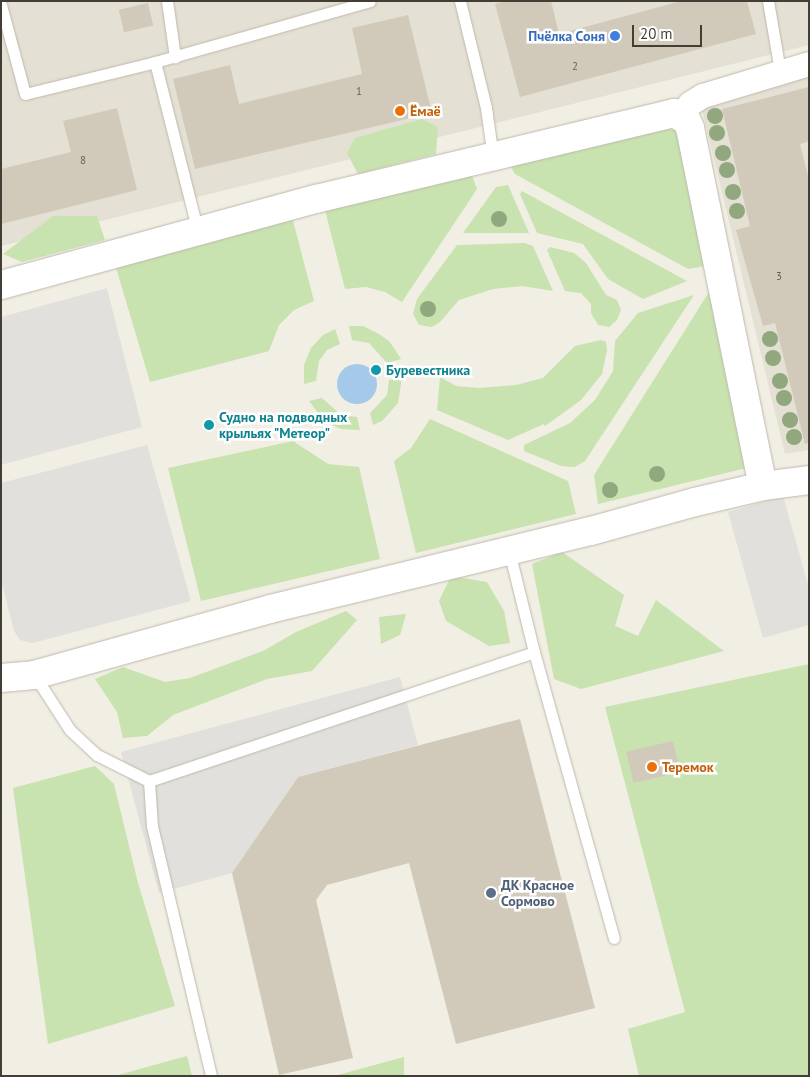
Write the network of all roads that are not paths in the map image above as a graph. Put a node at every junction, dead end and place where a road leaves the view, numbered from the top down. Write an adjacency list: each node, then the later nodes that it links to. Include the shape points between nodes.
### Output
1 (167, 1): 6 (lane)
2 (370, 1): 6 (lane)
3 (460, 1): 11 (lane, via 486,108)
4 (768, 1): 9 (lane)
5 (1, 5): 7 (lane, via 25,94)
6 (175, 57): 7 (lane)
7 (155, 62): 12 (lane)
8 (809, 64): 9 (street)
9 (780, 71): 10 (street, via 703,96 690,104)
10 (681, 116): 11 (street, via 666,113); 15 (street, via 690,128)
11 (493, 157): 12 (street, via 316,199)
12 (198, 232): 13 (street)
13 (1, 285)
14 (809, 480): 15 (street)
15 (763, 486): 16 (street)
16 (509, 550): 17 (lane); 18 (street, via 252,614)
17 (534, 652): 20 (lane); 21 (lane)
18 (34, 675): 19 (street); 20 (lane, via 70,730 97,755)
19 (1, 678)
20 (149, 781): 22 (lane, via 152,826)
21 (614, 938)
22 (211, 1076)

